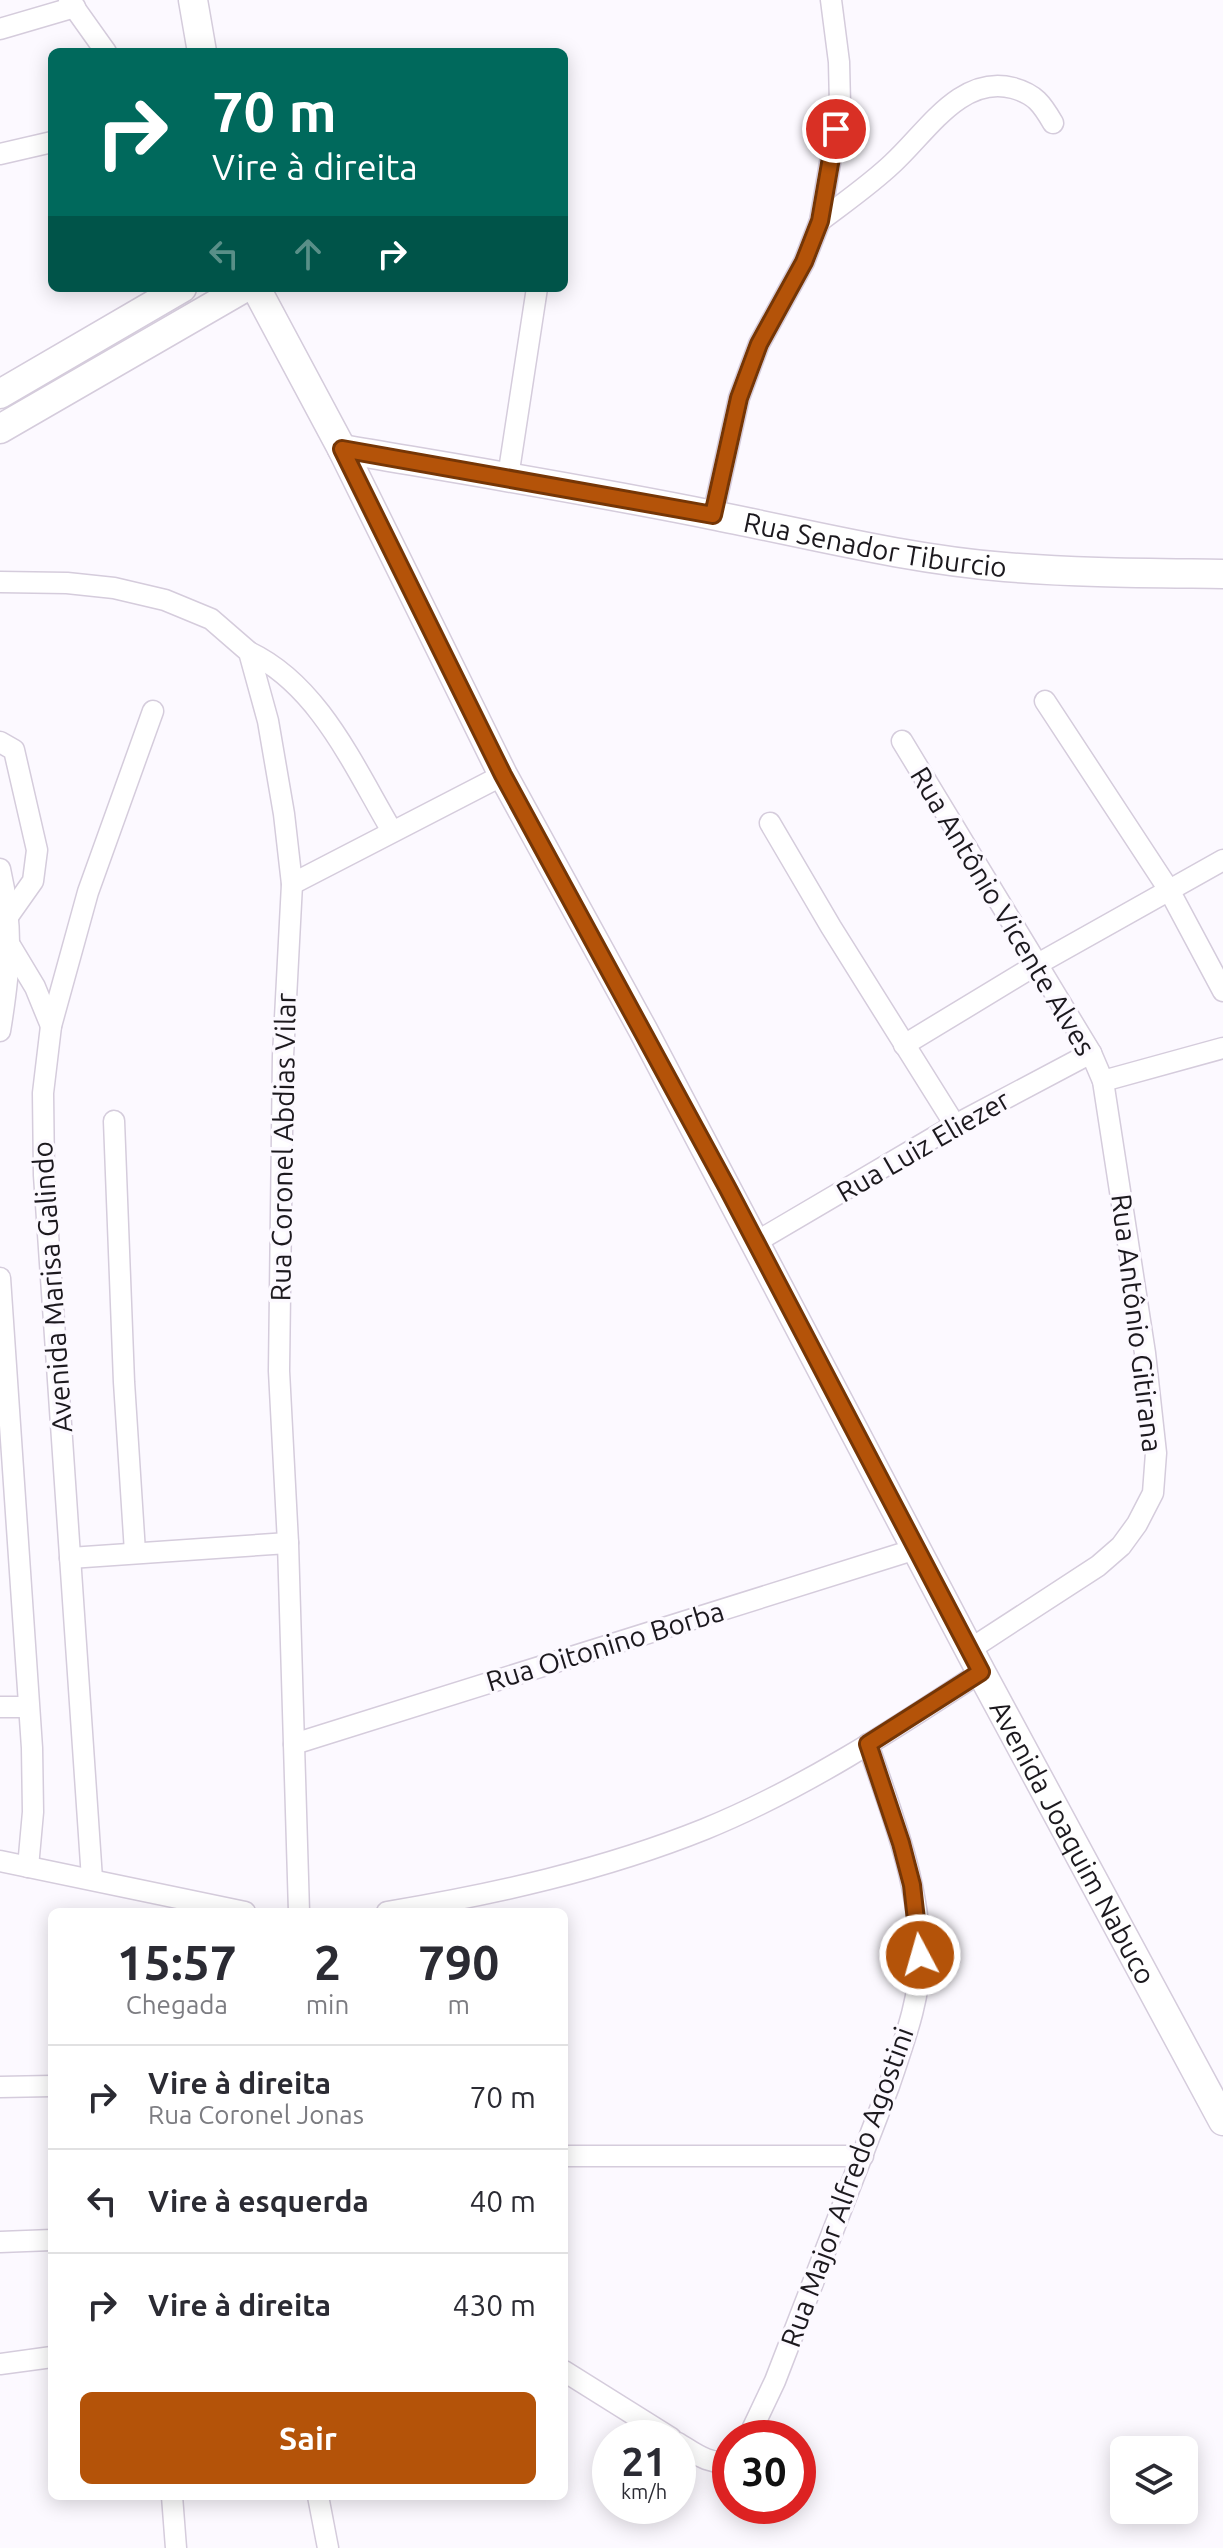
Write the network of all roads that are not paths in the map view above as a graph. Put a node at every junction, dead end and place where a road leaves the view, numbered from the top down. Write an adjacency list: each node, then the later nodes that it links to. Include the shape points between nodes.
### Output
1 (193, 0): 6 (street)
2 (831, 0): 10 (street, via 840,105)
3 (72, 4): 4 (street); 5 (street)
4 (0, 29)
5 (103, 48)
6 (201, 48)
7 (1053, 123): 10 (street, via 1041,102 1026,91 989,86 963,95 891,166)
8 (48, 143): 9 (street)
9 (0, 154)
10 (820, 221): 19 (street, via 759,344 739,398)
11 (175, 292): 15 (street)
12 (237, 292): 16 (street)
13 (258, 292): 17 (street, Avenida Joaquim Nabuco)
14 (536, 292): 18 (street)
15 (0, 394)
16 (0, 429)
17 (342, 449): 18 (street, Rua Senador Tiburcio); 27 (street, Avenida Joaquim Nabuco)
18 (508, 477): 19 (street, Rua Senador Tiburcio)
19 (713, 515): 20 (street, Rua Senador Tiburcio, via 851,545 1003,567)
20 (1223, 574)
21 (0, 582): 22 (street, via 114,588 165,600 211,619)
22 (249, 652): 29 (street, via 303,692 335,734); 32 (street, Rua Coronel Abdias Vilar, via 268,721)
23 (1045, 701): 33 (street)
24 (153, 711): 38 (street, Avenida Marisa Galindo, via 92,878)
25 (902, 741): 36 (street, Rua Antônio Vicente Alves)
26 (0, 742): 34 (street, via 14,750 37,850 33,881)
27 (503, 775): 29 (street); 46 (street, Avenida Joaquim Nabuco)
28 (770, 823): 40 (street)
29 (392, 831): 32 (street)
30 (1223, 860): 33 (street)
31 (0, 869): 34 (street)
32 (292, 884): 49 (street, Rua Coronel Abdias Vilar, via 283,1056 279,1371)
33 (1169, 890): 36 (street); 37 (street)
34 (9, 915): 35 (street)
35 (11, 947): 38 (street); 39 (street)
36 (1036, 965): 40 (street); 42 (street, Rua Antônio Vicente Alves)
37 (1223, 991)
38 (51, 1026): 52 (street, Avenida Marisa Galindo, via 43,1150)
39 (0, 1031)
40 (904, 1045): 45 (street)
41 (1223, 1048): 43 (street)
42 (1091, 1053): 43 (street, Rua Antônio Vicente Alves); 45 (street, Rua Luiz Eliezer)
43 (1103, 1081): 53 (street, Rua Antônio Gitirana, via 1145,1353 1156,1453 1153,1493 1121,1546)
44 (114, 1121): 51 (street)
45 (955, 1125): 46 (street, Rua Luiz Eliezer)
46 (756, 1242): 50 (street, Avenida Joaquim Nabuco)
47 (0, 1278): 48 (street, Avenida Marisa Galindo)
48 (9, 1540): 55 (street, Avenida Marisa Galindo)
49 (288, 1543): 51 (street); 56 (street, Rua Coronel Abdias Vilar)
50 (916, 1549): 53 (street, Avenida Joaquim Nabuco); 56 (street, Rua Oitonino Borba)
51 (135, 1552): 52 (street)
52 (70, 1558): 60 (street, Avenida Marisa Galindo)
53 (975, 1661): 57 (street, Rua Antônio Gitirana); 66 (street, Avenida Joaquim Nabuco)
54 (0, 1707): 55 (street)
55 (28, 1707): 59 (street, Avenida Marisa Galindo, via 33,1782)
56 (294, 1744): 62 (street, Rua Coronel Abdias Vilar)
57 (868, 1744): 63 (street, Rua Antônio Gitirana, via 734,1815 656,1847 554,1878); 68 (street, Rua Major Alfredo Agostini, via 912,1885 920,1955 905,2039)
58 (0, 1861): 59 (street)
59 (28, 1867): 60 (street)
60 (92, 1879): 61 (street)
61 (226, 1908)
62 (299, 1908)
63 (410, 1908)
64 (48, 2086): 65 (street)
65 (0, 2087)
66 (1223, 2121)
67 (568, 2156): 68 (street)
68 (863, 2156): 75 (street, Rua Major Alfredo Agostini)
69 (48, 2240): 70 (street)
70 (0, 2242)
71 (48, 2358): 72 (street)
72 (0, 2364)
73 (568, 2374): 74 (street)
74 (642, 2420)
75 (757, 2420)
76 (172, 2500): 78 (street)
77 (319, 2500): 79 (street)
78 (176, 2548)
79 (328, 2548)

